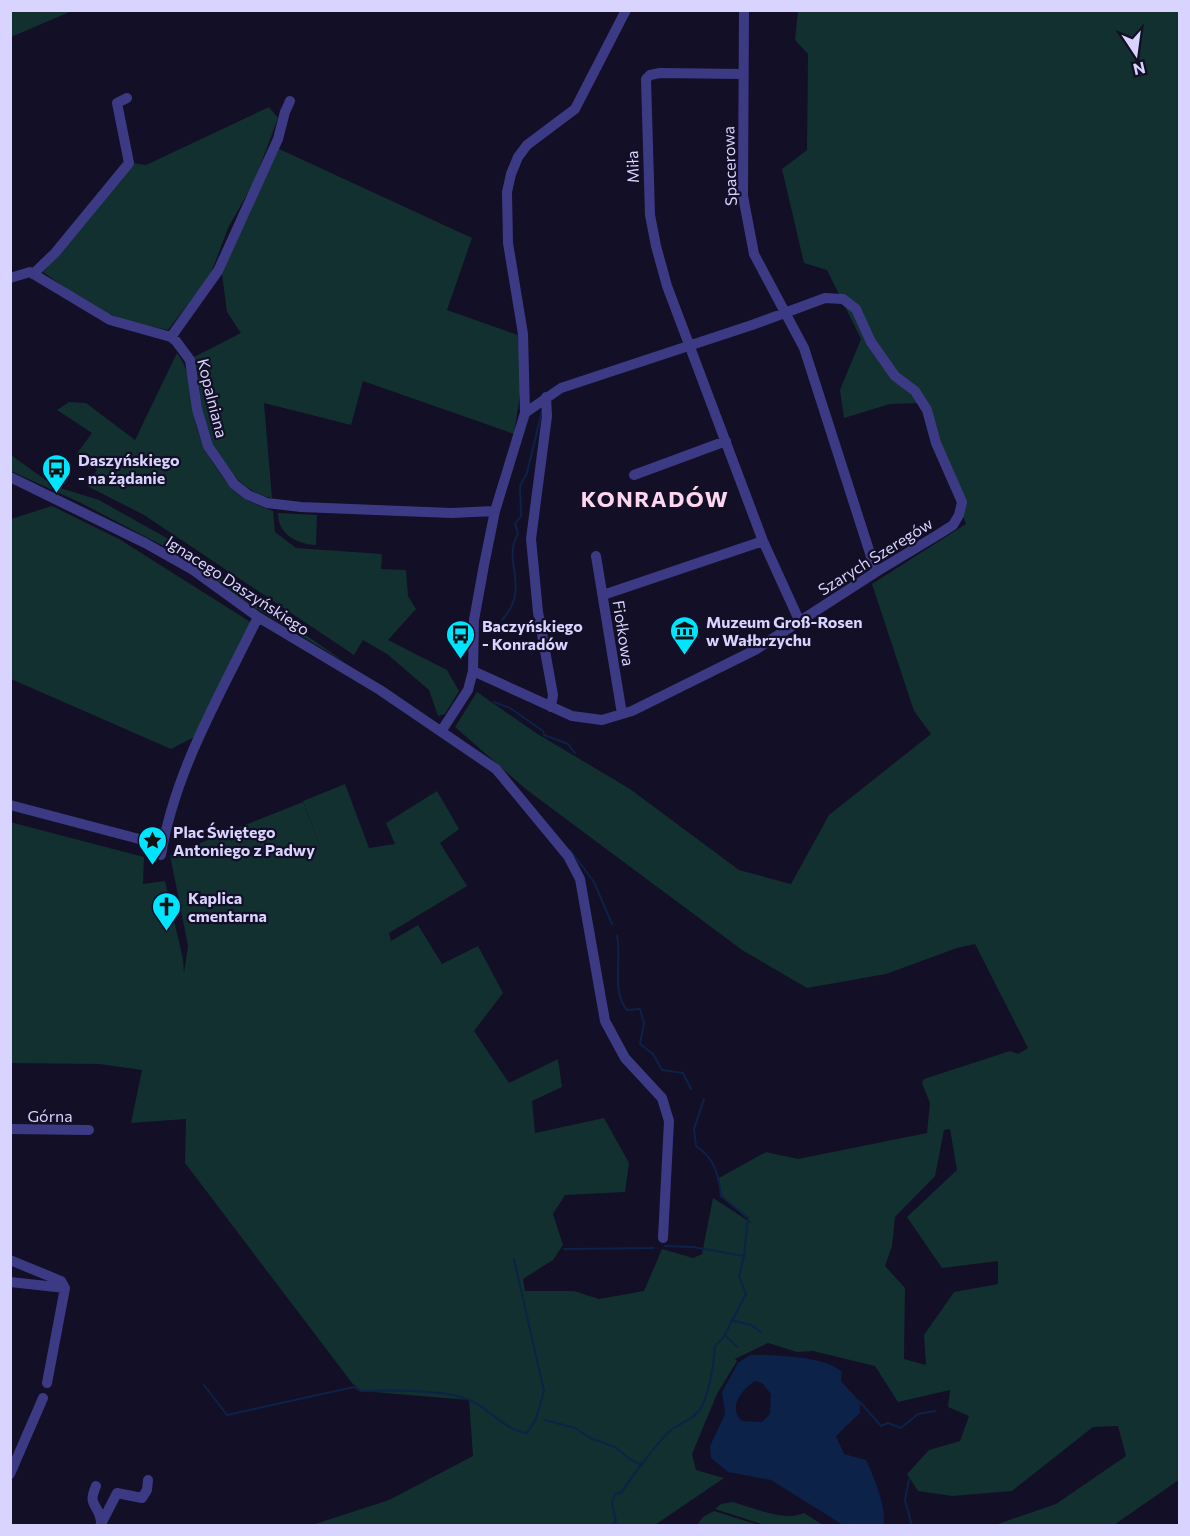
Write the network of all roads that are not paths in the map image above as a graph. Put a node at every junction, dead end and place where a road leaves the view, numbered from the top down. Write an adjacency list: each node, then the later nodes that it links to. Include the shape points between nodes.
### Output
1 (626, 10): 12 (street, via 574,110 527,145 511,174 507,243 523,334)
2 (744, 10): 3 (street, Spacerowa)
3 (743, 74): 8 (street, Spacerowa, via 743,195 748,226 754,254); 10 (street, Miła, via 660,73 650,75 646,82 650,215 667,286)
4 (127, 98): 6 (street, via 117,103 129,163)
5 (290, 100): 9 (street, via 278,139 218,271)
6 (33, 274): 7 (street); 9 (street, via 110,320)
7 (10, 278)
8 (784, 313): 10 (street); 19 (street, Spacerowa, via 812,368); 19 (street, Szarych Szeregów, via 825,298 843,298 851,303 895,376 915,391 927,410 936,443 962,502 953,525)
9 (171, 337): 16 (street, Kopalniana, via 189,360 208,446 234,484 248,495 267,503 301,507)
10 (690, 345): 11 (street, via 561,388); 13 (street, Miła)
11 (546, 397): 12 (street); 24 (street, via 547,416 531,538 538,612 553,695)
12 (525, 413): 16 (street)
13 (726, 441): 14 (street); 17 (street, Miła)
14 (634, 475)
15 (10, 477): 21 (street, Ignacego Daszyńskiego, via 193,570)
16 (495, 511): 23 (street, via 474,620)
17 (763, 541): 20 (street); 22 (street, Miła)
18 (596, 556): 20 (street, Fiołkowa)
19 (876, 572): 22 (street, Szarych Szeregów)
20 (603, 595): 25 (street, Fiołkowa)
21 (258, 617): 26 (street, Ignacego Daszyńskiego); 27 (street, via 196,744 162,850)
22 (799, 620): 25 (street, Szarych Szeregów, via 755,650 675,692)
23 (473, 671): 24 (street, Szarych Szeregów); 26 (street, via 468,690)
24 (551, 707): 25 (street, Szarych Szeregów, via 589,719)
25 (622, 714)
26 (442, 730): 30 (street, Ignacego Daszyńskiego, via 496,769 568,856 580,879 605,1021 625,1058 662,1098 669,1121)
27 (10, 805)
28 (10, 1129): 29 (street, Górna)
29 (89, 1130)
30 (663, 1238)
31 (10, 1260): 33 (street, via 61,1281)
32 (10, 1281): 33 (street)
33 (65, 1287): 34 (street)
34 (47, 1383)
35 (43, 1398): 36 (street)
36 (10, 1474)
37 (148, 1480): 39 (street, via 142,1498 117,1493)
38 (96, 1486): 39 (street, via 92,1503 100,1511)
39 (100, 1523)

